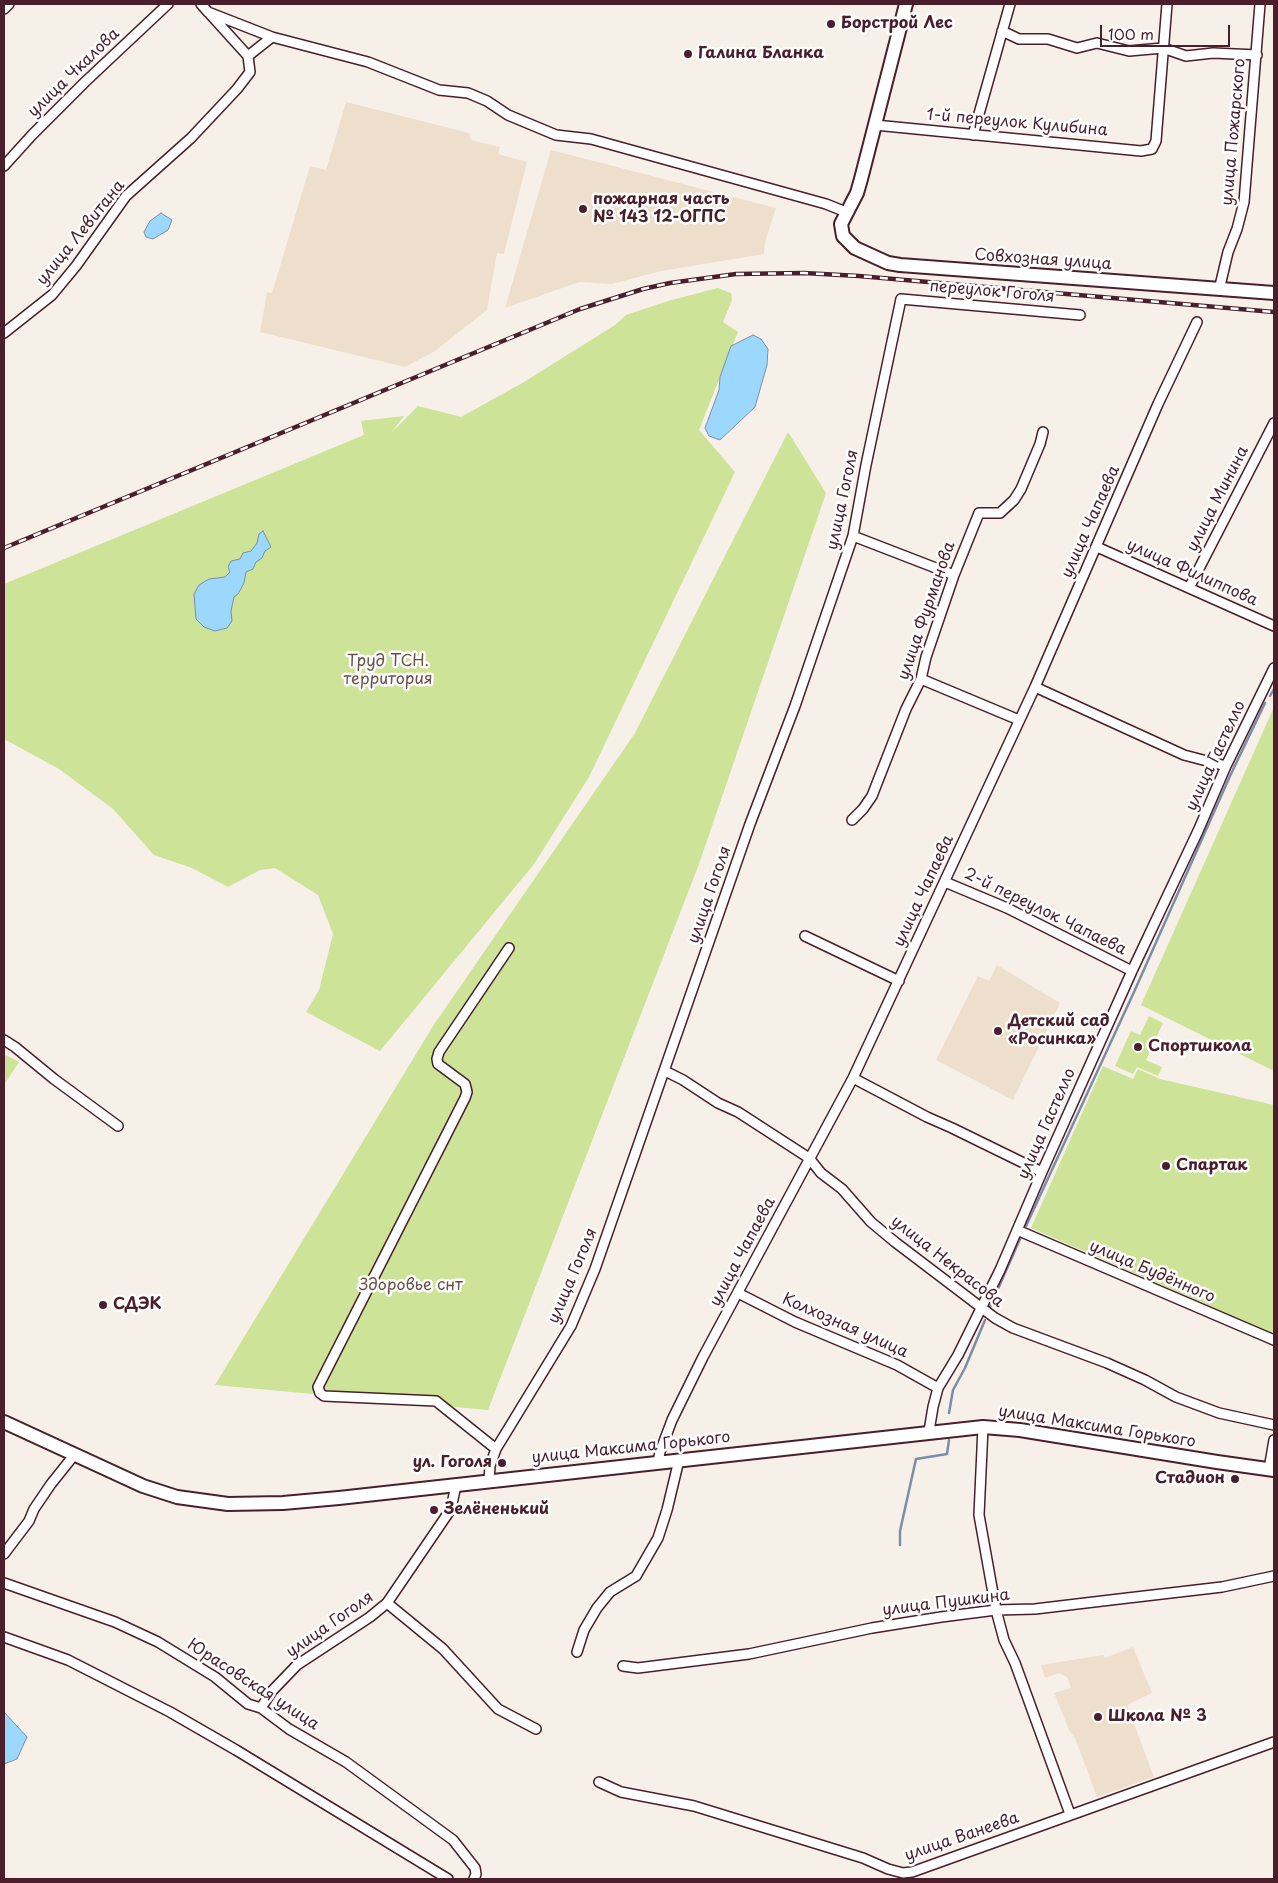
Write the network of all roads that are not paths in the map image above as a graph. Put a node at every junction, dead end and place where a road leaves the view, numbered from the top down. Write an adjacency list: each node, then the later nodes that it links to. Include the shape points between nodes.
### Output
1 (9, 4): 8 (street)
2 (168, 4): 17 (street, улица Чкалова, via 58,109)
3 (201, 4): 9 (street)
4 (906, 4): 15 (street)
5 (1010, 4): 10 (street)
6 (1167, 4): 12 (street)
7 (1260, 4): 13 (street, улица Пожарского)
8 (4, 9)
9 (208, 12): 11 (street); 14 (street)
10 (1002, 31): 12 (street, via 1019,39 1048,39 1077,48 1097,44 1129,51); 16 (street)
11 (272, 36): 14 (street); 18 (street, via 368,62 439,90 468,93 556,135 591,139)
12 (1163, 48): 13 (street, via 1186,56 1213,53); 16 (street, 1-й переулок Кулибина, via 1156,141 1152,150)
13 (1256, 55): 19 (street, улица Пожарского, via 1244,202)
14 (248, 56): 24 (street, улица Левитана, via 250,72 230,96 191,138 126,196 52,295)
15 (875, 125): 16 (street, 1-й переулок Кулибина); 18 (street, via 857,193)
16 (973, 135)
17 (4, 166)
18 (846, 212): 19 (street, Совхозная улица, via 841,230 848,243 888,263)
19 (1219, 290): 20 (street, Совхозная улица)
20 (1274, 292)
21 (901, 299): 22 (street, переулок Гоголя); 27 (street, улица Гоголя)
22 (1080, 315)
23 (1196, 322): 28 (street, улица Чапаева)
24 (4, 333)
25 (1274, 423): 30 (street, улица Минина)
26 (1043, 432): 29 (street, улица Фурманова, via 1022,489 1000,513 979,513)
27 (853, 536): 29 (street); 44 (street, улица Гоголя)
28 (1097, 547): 30 (street, улица Филиппова); 34 (street, улица Чапаева)
29 (954, 575): 33 (street, улица Фурманова)
30 (1189, 588): 31 (street, улица Филиппова)
31 (1274, 626)
32 (1274, 668): 36 (street, улица Гастелло)
33 (921, 679): 35 (street); 37 (street, улица Фурманова, via 872,796)
34 (1035, 687): 35 (street, улица Чапаева); 36 (street, via 1184,755)
35 (1019, 720): 38 (street, улица Чапаева)
36 (1226, 766): 41 (street, улица Гастелло)
37 (852, 820)
38 (945, 882): 41 (street, 2-й переулок Чапаева, via 1007,908); 42 (street, улица Чапаева)
39 (805, 936): 42 (street)
40 (509, 948): 59 (street, via 439,1052 438,1064 465,1084 465,1098 318,1387 324,1396 436,1401)
41 (1132, 971): 48 (street, улица Гастелло)
42 (899, 981): 45 (street, улица Чапаева)
43 (4, 1040): 46 (street)
44 (665, 1071): 47 (street, улица Некрасова, via 738,1112); 59 (street, улица Гоголя, via 595,1269 571,1326)
45 (853, 1078): 47 (street, улица Чапаева); 48 (street)
46 (118, 1126)
47 (809, 1158): 50 (street, улица Чапаева); 51 (street, улица Некрасова, via 871,1222)
48 (1042, 1172): 49 (street, улица Гастелло)
49 (1017, 1230): 51 (street, улица Гастелло); 52 (street, улица Будённого)
50 (738, 1292): 53 (street, Колхозная улица, via 795,1322 897,1365); 62 (street, улица Чапаева, via 672,1420)
51 (980, 1309): 53 (street, улица Гастелло); 55 (street, улица Некрасова, via 1013,1328 1106,1363 1176,1397 1219,1413)
52 (1274, 1340)
53 (938, 1388): 57 (street, улица Гастелло)
54 (4, 1422): 60 (street, улица Максима Горького)
55 (1274, 1425)
56 (983, 1427): 57 (street, улица Максима Горького); 63 (street, улица Максима Горького); 70 (street, via 979,1515)
57 (929, 1432): 61 (street, улица Максима Горького)
58 (1274, 1440): 63 (street)
59 (496, 1449): 64 (street, улица Гоголя)
60 (75, 1454): 65 (street, улица Максима Горького, via 161,1492 228,1504 282,1503); 66 (street)
61 (678, 1460): 62 (street, улица Максима Горького); 72 (street, via 658,1538 636,1576 610,1592 597,1608 584,1630)
62 (658, 1462): 64 (street, улица Максима Горького)
63 (1272, 1469)
64 (489, 1480): 65 (street, улица Максима Горького)
65 (456, 1485): 69 (street, улица Гоголя, via 450,1509)
66 (4, 1554)
67 (1274, 1576): 70 (street, улица Пушкина, via 1222,1587 1035,1609)
68 (4, 1583): 74 (street, Юрасовская улица, via 115,1622 158,1642 215,1677 248,1704)
69 (387, 1603): 74 (street, улица Гоголя, via 370,1618 297,1665); 75 (street, via 443,1649 498,1709)
70 (996, 1610): 73 (street, улица Пушкина, via 872,1628 748,1654 638,1668); 78 (street, via 1004,1640)
71 (4, 1637): 81 (street, via 68,1660 170,1712)
72 (577, 1652)
73 (623, 1666)
74 (260, 1708): 82 (street, Юрасовская улица, via 346,1762 453,1840 474,1868)
75 (536, 1729)
76 (1274, 1742): 78 (street, улица Ванеева)
77 (599, 1782): 79 (street, улица Ванеева, via 621,1792 694,1806 863,1858)
78 (1070, 1814): 80 (street, улица Ванеева)
79 (888, 1869): 80 (street, улица Ванеева, via 899,1873); 83 (street)
80 (912, 1872): 84 (street)
81 (448, 1879)
82 (474, 1879)
83 (894, 1879)
84 (902, 1879)

